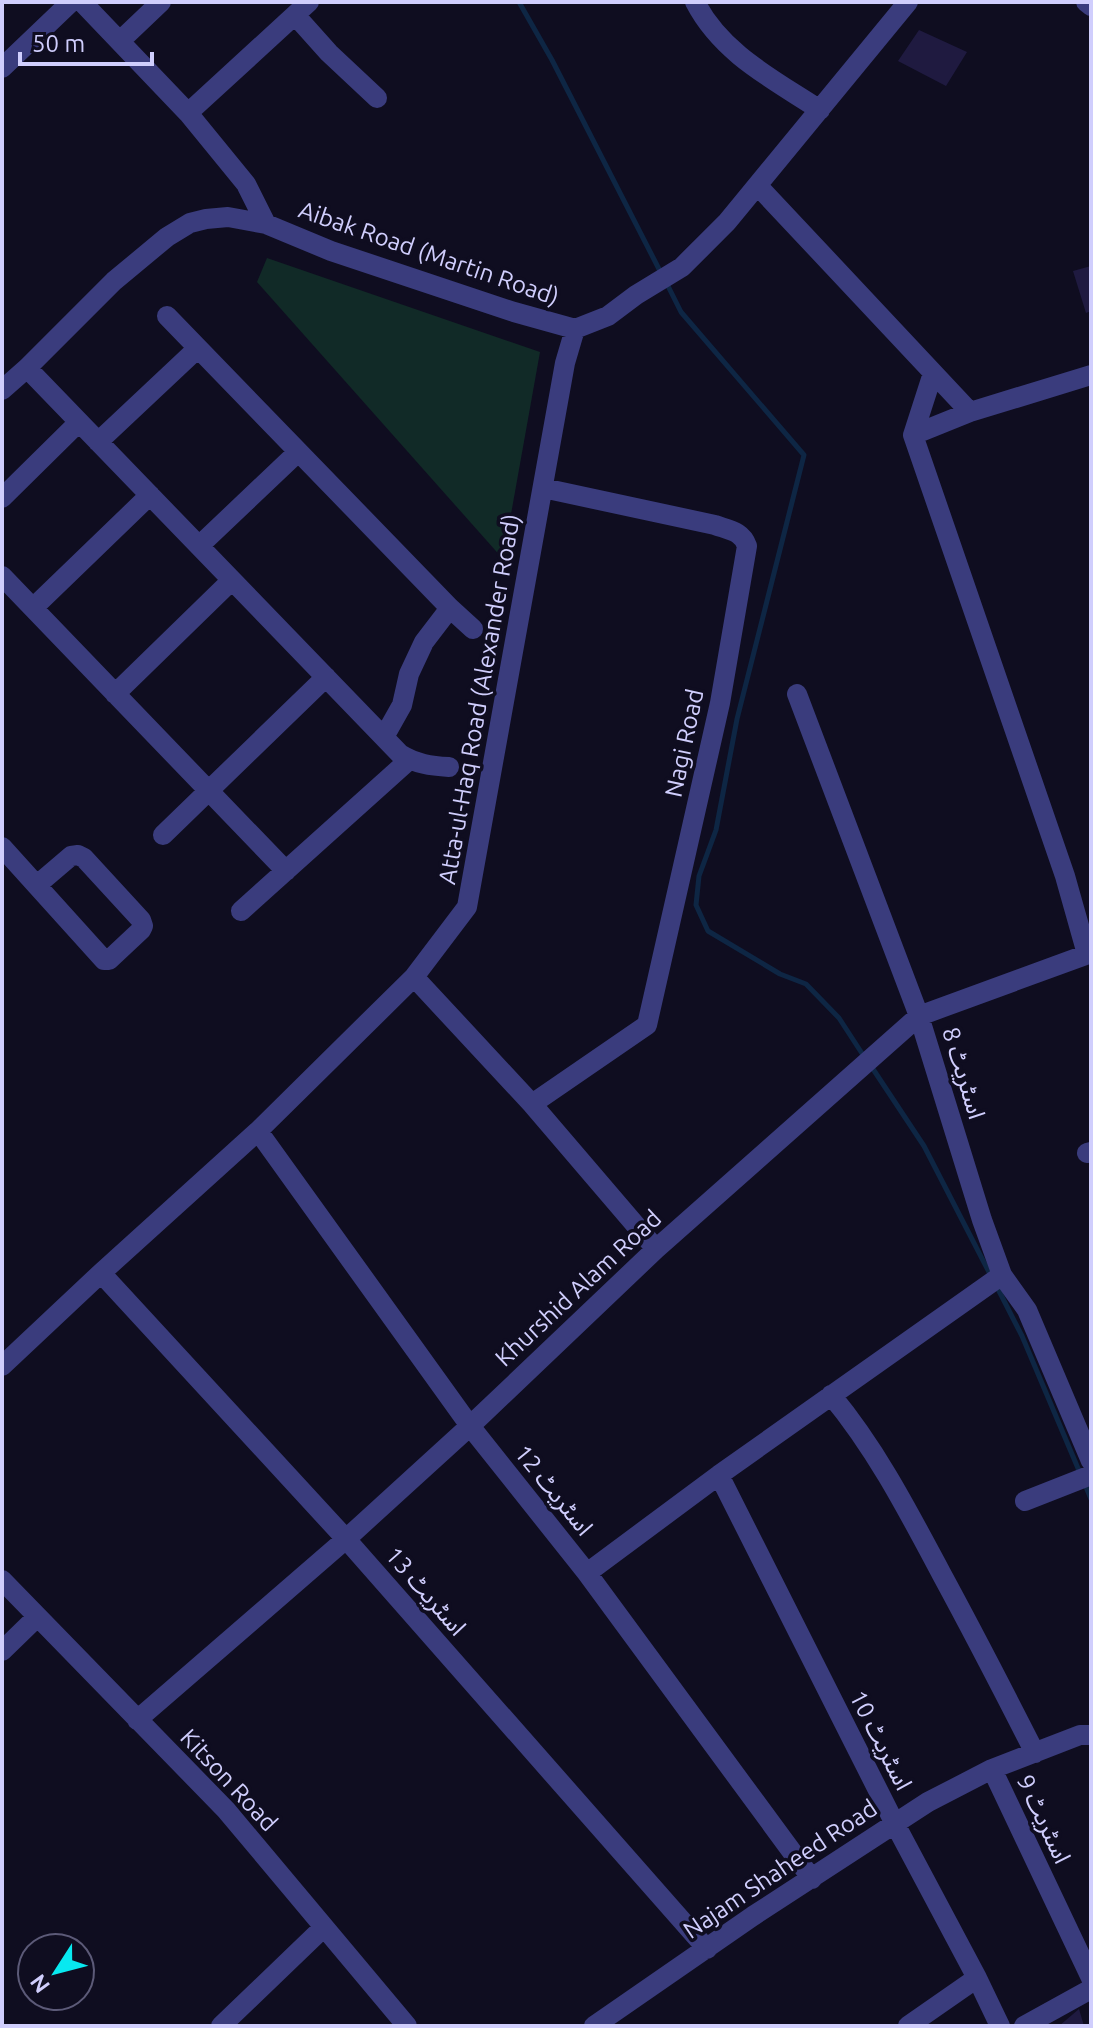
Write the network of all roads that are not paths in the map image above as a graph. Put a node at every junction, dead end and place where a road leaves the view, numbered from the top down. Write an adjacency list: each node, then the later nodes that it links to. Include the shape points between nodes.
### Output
1 (71, 2): 10 (street)
2 (82, 2): 9 (street)
3 (161, 2): 9 (street)
4 (695, 2): 12 (street, via 705,21 739,57)
5 (908, 2): 12 (street, Aibak Road (Martin Road))
6 (1086, 2): 7 (street)
7 (1091, 6)
8 (302, 8): 11 (street, via 329,53); 13 (street)
9 (120, 41): 13 (street)
10 (2, 68)
11 (377, 98)
12 (820, 110): 14 (street, Aibak Road (Martin Road))
13 (188, 113): 15 (street, via 246,184)
14 (758, 186): 17 (street, Aibak Road (Martin Road), via 682,267 608,316); 20 (street)
15 (266, 224): 17 (street, Aibak Road (Martin Road), via 359,260); 19 (street, Aibak Road (Martin Road), via 228,217 190,223 114,281)
16 (167, 316): 18 (street)
17 (575, 329): 28 (street, Atta-ul-Haq Road (Alexander Road))
18 (198, 348): 26 (street); 27 (street)
19 (27, 368): 22 (street, Aibak Road (Martin Road)); 24 (street)
20 (933, 373): 23 (street); 25 (street)
21 (1091, 375): 23 (street)
22 (2, 390)
23 (970, 412): 25 (street)
24 (79, 422): 26 (street); 30 (street)
25 (913, 435): 49 (street)
26 (98, 442): 29 (street)
27 (298, 452): 31 (street); 35 (street)
28 (543, 488): 50 (street, Atta-ul-Haq Road (Alexander Road), via 467,907); 52 (street, Nagi Road, via 715,525 737,532 747,546 720,703 647,1025)
29 (150, 495): 31 (street); 34 (street)
30 (2, 498)
31 (199, 546): 33 (street)
32 (2, 576): 34 (street)
33 (232, 580): 37 (street); 38 (street)
34 (33, 608): 38 (street)
35 (450, 608): 36 (street); 40 (street, via 424,642 402,705)
36 (473, 629)
37 (326, 677): 40 (street); 43 (street)
38 (115, 694): 43 (street)
39 (797, 694): 51 (street, اسٹریٹ 8)
40 (384, 737): 41 (street)
41 (409, 760): 42 (street); 46 (street)
42 (449, 767)
43 (209, 791): 44 (street); 46 (street)
44 (163, 835)
45 (2, 847): 47 (street)
46 (286, 871): 48 (street)
47 (37, 885): 47 (street, via 78,855 143,926 104,960)
48 (241, 911)
49 (1089, 953): 51 (street, Khurshid Alam Road)
50 (414, 977): 52 (street); 53 (street, Atta-ul-Haq Road (Alexander Road))
51 (919, 1016): 54 (street, Khurshid Alam Road); 56 (street, اسٹریٹ 8, via 982,1220)
52 (532, 1104): 54 (street)
53 (258, 1131): 55 (street, Atta-ul-Haq Road (Alexander Road)); 59 (street, اسٹریٹ 12)
54 (656, 1249): 59 (street, Khurshid Alam Road)
55 (101, 1273): 57 (street, Atta-ul-Haq Road (Alexander Road)); 63 (street, اسٹریٹ 13)
56 (994, 1280): 58 (street); 60 (street, اسٹریٹ 8, via 1027,1310)
57 (2, 1366)
58 (831, 1395): 61 (street); 70 (street, via 879,1460)
59 (470, 1426): 63 (street, Khurshid Alam Road); 64 (street, اسٹریٹ 12)
60 (1086, 1474): 62 (street)
61 (719, 1475): 64 (street); 72 (street, اسٹریٹ 10)
62 (1025, 1501)
63 (346, 1539): 68 (street, Khurshid Alam Road); 75 (street, اسٹریٹ 13)
64 (587, 1573): 73 (street, اسٹریٹ 12)
65 (2, 1580): 66 (street, Kitson Road)
66 (37, 1617): 67 (street); 68 (street, Kitson Road)
67 (2, 1651)
68 (137, 1720): 74 (street, Kitson Road, via 226,1810)
69 (1091, 1735): 70 (street, Najam Shaheed Road)
70 (1035, 1753): 71 (street, Najam Shaheed Road)
71 (992, 1769): 72 (street, Najam Shaheed Road); 77 (street, اسٹریٹ 9)
72 (895, 1824): 73 (street, Najam Shaheed Road); 76 (street, اسٹریٹ 10)
73 (812, 1879): 75 (street, Najam Shaheed Road)
74 (324, 1927): 79 (street); 80 (street, Kitson Road)
75 (707, 1949): 81 (street, Najam Shaheed Road)
76 (977, 1978): 82 (street); 83 (street, اسٹریٹ 10)
77 (1091, 1978)
78 (1091, 1989): 84 (street)
79 (221, 2026)
80 (407, 2026)
81 (594, 2026)
82 (908, 2026)
83 (1000, 2026)
84 (1024, 2026)

